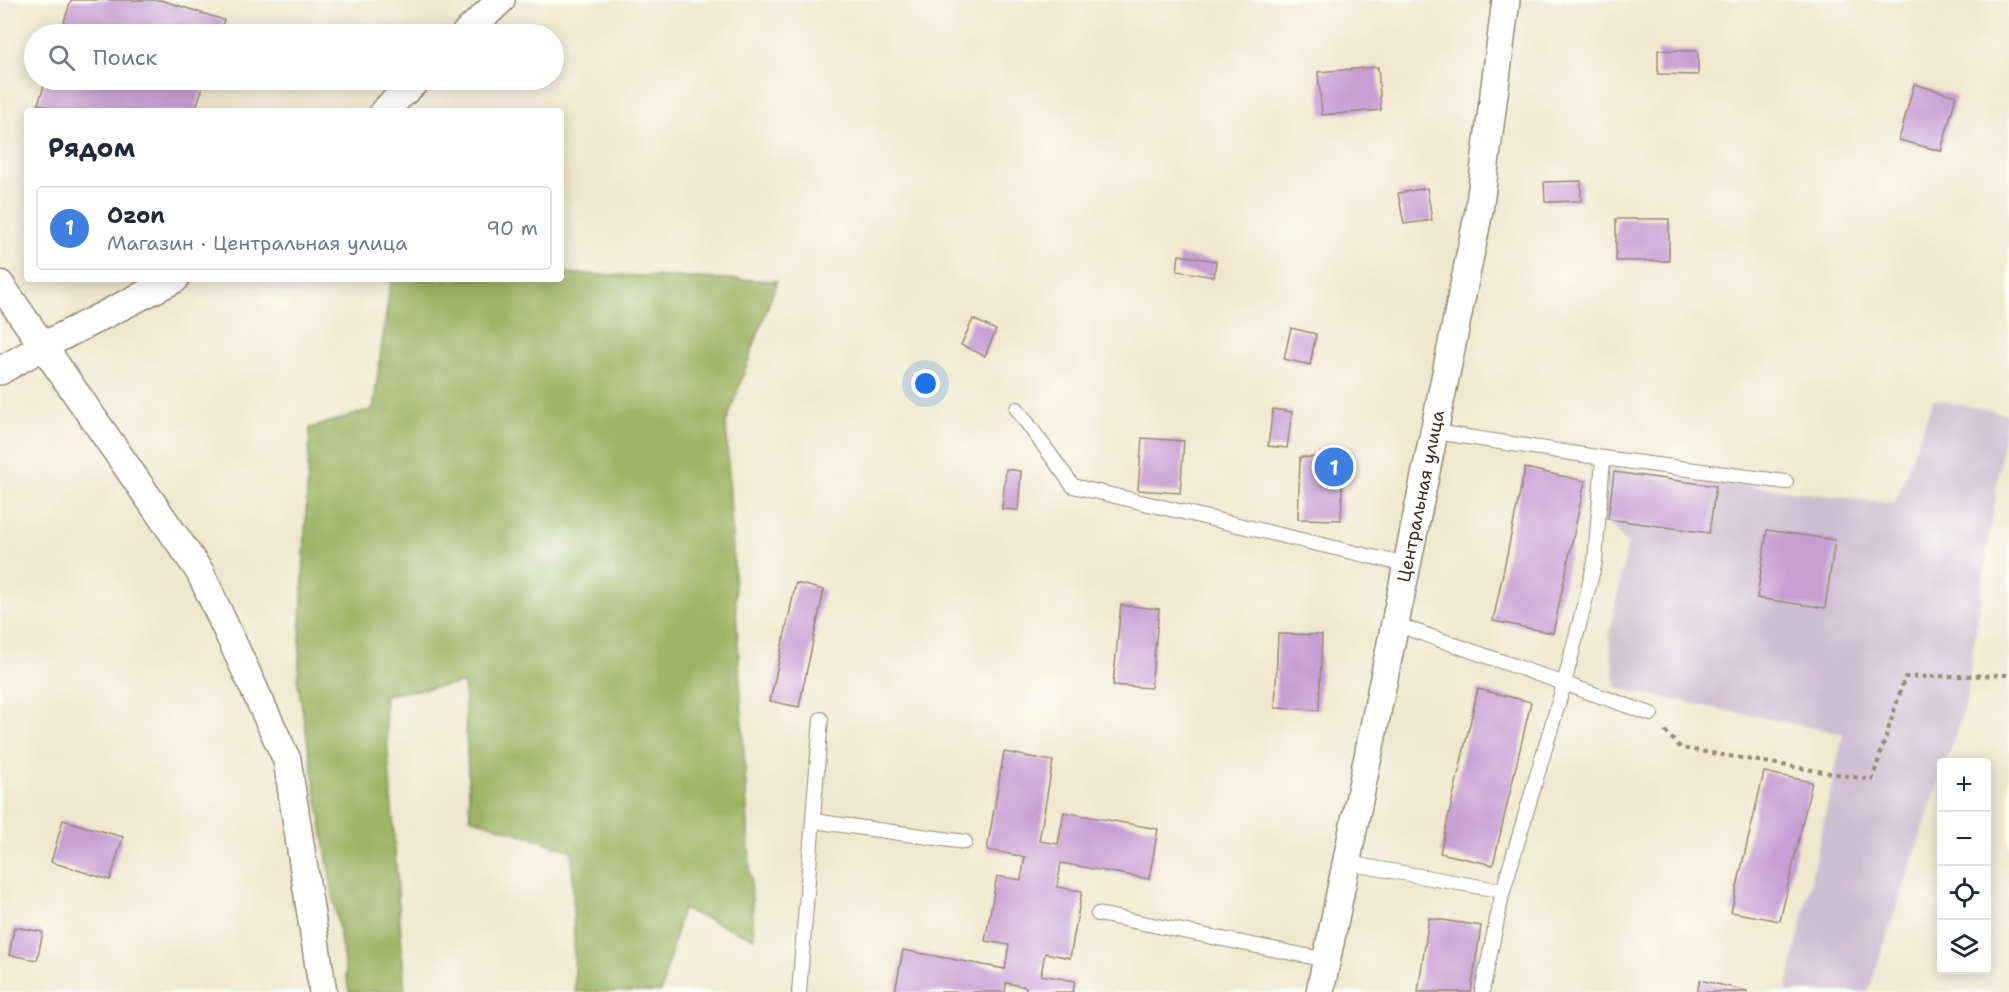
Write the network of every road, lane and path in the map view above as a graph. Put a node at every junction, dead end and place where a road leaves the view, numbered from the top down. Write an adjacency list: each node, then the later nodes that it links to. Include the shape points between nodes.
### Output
1 (501, 0): 3 (street)
2 (1506, 0): 11 (street, Центральная улица, via 1479,211)
3 (476, 24)
4 (406, 90): 5 (street)
5 (387, 108)
6 (169, 282): 8 (street)
7 (0, 284): 8 (street)
8 (43, 346): 9 (street); 26 (street, via 200,572 287,760)
9 (0, 371)
10 (1017, 409): 14 (lane, via 1073,486)
11 (1434, 432): 12 (lane); 14 (street, Центральная улица)
12 (1603, 458): 13 (lane); 17 (lane, via 1595,562)
13 (1786, 482)
14 (1407, 565): 15 (street, Центральная улица)
15 (1395, 624): 17 (lane); 22 (street, Центральная улица)
16 (2009, 675): 18 (path, via 1905,677 1872,780 1681,748)
17 (1564, 684): 18 (lane); 23 (lane)
18 (1651, 714)
19 (820, 718): 20 (lane)
20 (813, 820): 21 (lane); 27 (lane)
21 (965, 842)
22 (1347, 863): 23 (lane); 25 (street, Центральная улица)
23 (1503, 891): 29 (lane)
24 (1098, 914): 25 (lane)
25 (1327, 960): 28 (street, Центральная улица)
26 (322, 992)
27 (799, 992)
28 (1320, 992)
29 (1482, 992)

